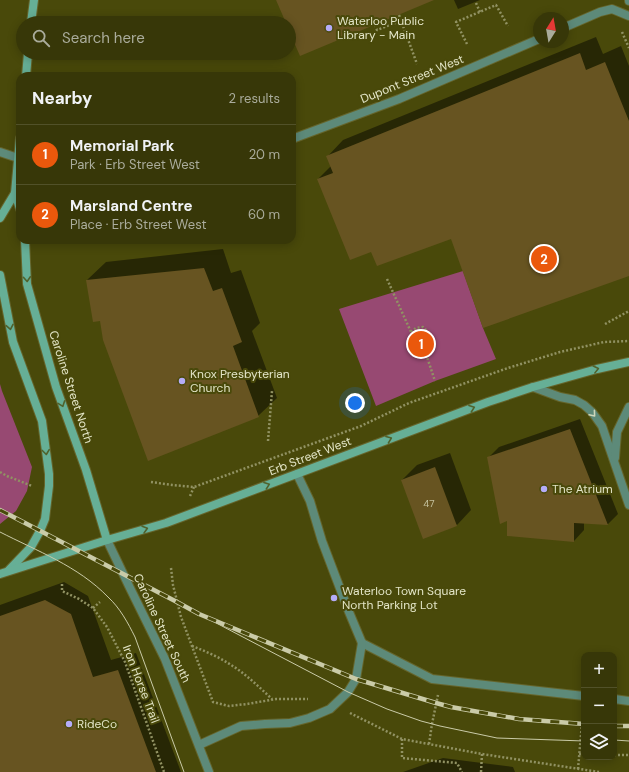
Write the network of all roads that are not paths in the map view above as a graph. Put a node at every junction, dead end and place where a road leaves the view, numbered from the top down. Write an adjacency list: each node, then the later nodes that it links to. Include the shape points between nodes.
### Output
1 (34, 0): 2 (main road)
2 (33, 16)
3 (629, 16): 4 (street, via 612,9)
4 (569, 25)
5 (533, 42): 8 (street, Dupont Street West, via 399,99)
6 (27, 60): 7 (main road)
7 (26, 72)
8 (296, 138)
9 (0, 152): 10 (street)
10 (16, 157)
11 (16, 184): 12 (main road)
12 (15, 193): 13 (main road); 14 (main road)
13 (16, 196)
14 (0, 218)
15 (25, 244): 23 (main road, Caroline Street North, one-way to 23, via 27,284 56,387 86,470)
16 (0, 275): 24 (main road, one-way to 24, via 13,342 42,421 49,474 45,519 40,531 31,547)
17 (629, 362): 18 (main road, Erb Street West, one-way to 17)
18 (533, 387): 20 (street, one-way to 20, via 575,400 592,412 602,426); 21 (main road, Erb Street West, one-way to 18, via 480,404)
19 (629, 407): 20 (street, via 617,432)
20 (614, 461): 22 (street)
21 (297, 474): 23 (main road, Erb Street West, one-way to 21, via 166,523); 25 (street, via 310,501 322,541)
22 (629, 505)
23 (107, 540): 24 (main road, Erb Street West); 29 (street, Caroline Street South, via 165,658)
24 (4, 572)
25 (362, 642): 26 (street, via 432,679); 29 (street, via 356,679 348,692 330,709 290,723 241,726)
26 (581, 696)
27 (628, 698): 28 (street)
28 (617, 699)
29 (199, 745): 30 (street, Caroline Street South)
30 (209, 772)

